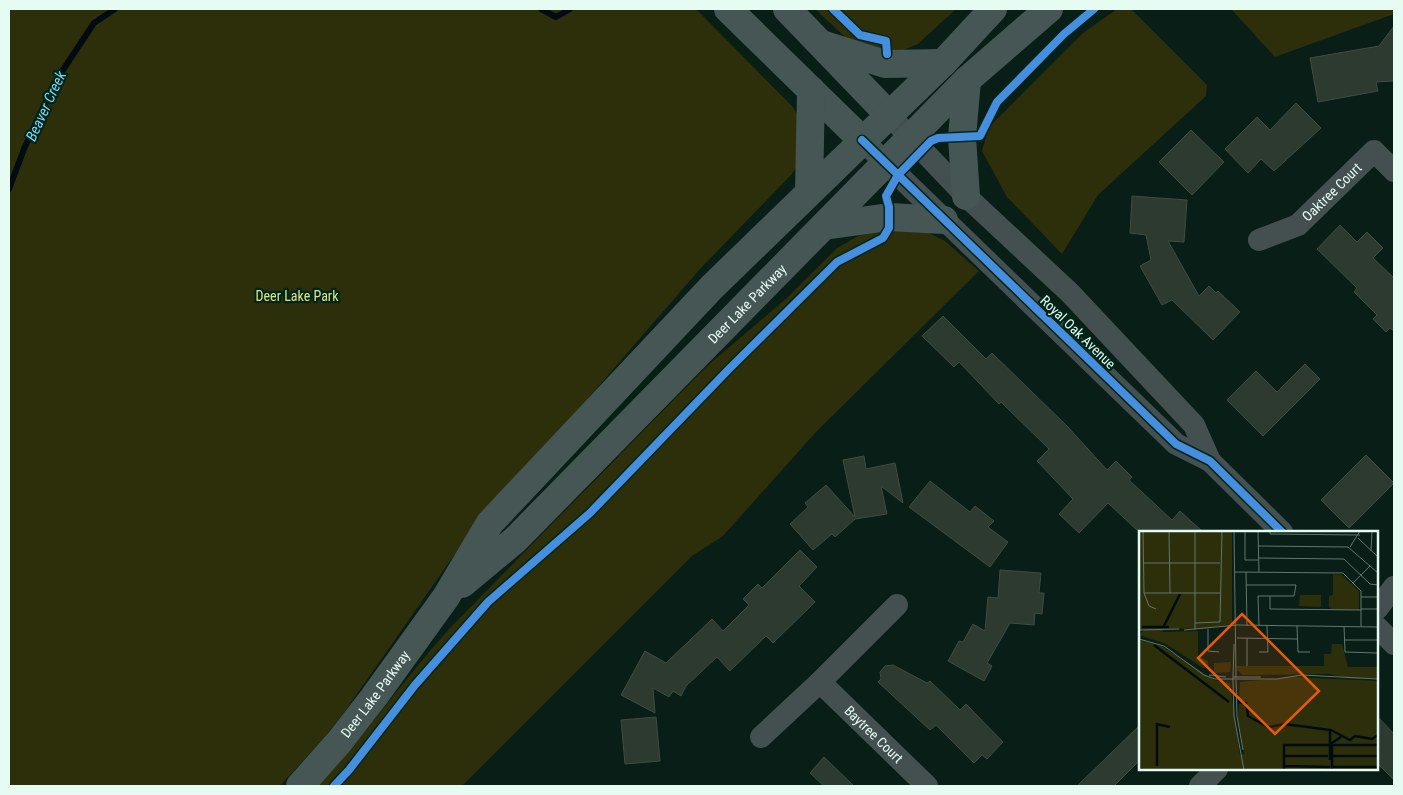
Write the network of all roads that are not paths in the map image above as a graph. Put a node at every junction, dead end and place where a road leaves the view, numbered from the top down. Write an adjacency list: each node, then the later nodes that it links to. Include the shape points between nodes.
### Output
1 (728, 9): 8 (main road, Royal Oak Avenue)
2 (787, 9): 5 (main road, Royal Oak Avenue)
3 (993, 9): 6 (main road, Deer Lake Parkway)
4 (1049, 9): 7 (main road, Deer Lake Parkway)
5 (824, 45): 6 (main road, via 885,64); 9 (main road, Royal Oak Avenue)
6 (943, 63): 9 (main road, Deer Lake Parkway)
7 (967, 80): 10 (main road, Deer Lake Parkway); 15 (main road, via 962,137)
8 (811, 90): 11 (main road, Royal Oak Avenue); 14 (main road)
9 (889, 115): 10 (street, Royal Oak Avenue); 11 (main road, Deer Lake Parkway)
10 (911, 138): 12 (main road, Deer Lake Parkway); 15 (street, Royal Oak Avenue)
11 (862, 140): 12 (street, Royal Oak Avenue); 14 (main road, Deer Lake Parkway)
12 (886, 163): 16 (street, Royal Oak Avenue); 17 (main road, Deer Lake Parkway)
13 (1394, 171): 18 (street, Oaktree Court, via 1374,151 1298,224)
14 (809, 191): 22 (main road, Deer Lake Parkway, via 712,287 490,523)
15 (966, 196): 19 (street, Royal Oak Avenue, via 1070,293 1194,425)
16 (944, 220): 17 (main road, via 889,218); 19 (street, Royal Oak Avenue, via 1176,444)
17 (824, 226): 22 (main road, Deer Lake Parkway, via 515,540)
18 (1259, 240)
19 (1210, 461): 20 (street, Royal Oak Avenue)
20 (1281, 531)
21 (1394, 588): 24 (street)
22 (446, 597): 30 (main road, Deer Lake Parkway, via 374,697)
23 (897, 605): 27 (street)
24 (1378, 608)
25 (1378, 628): 26 (street)
26 (1394, 644)
27 (820, 682): 28 (street); 31 (street, Baytree Court)
28 (761, 737)
29 (1216, 770): 32 (street)
30 (300, 786)
31 (927, 786)
32 (1200, 786)

